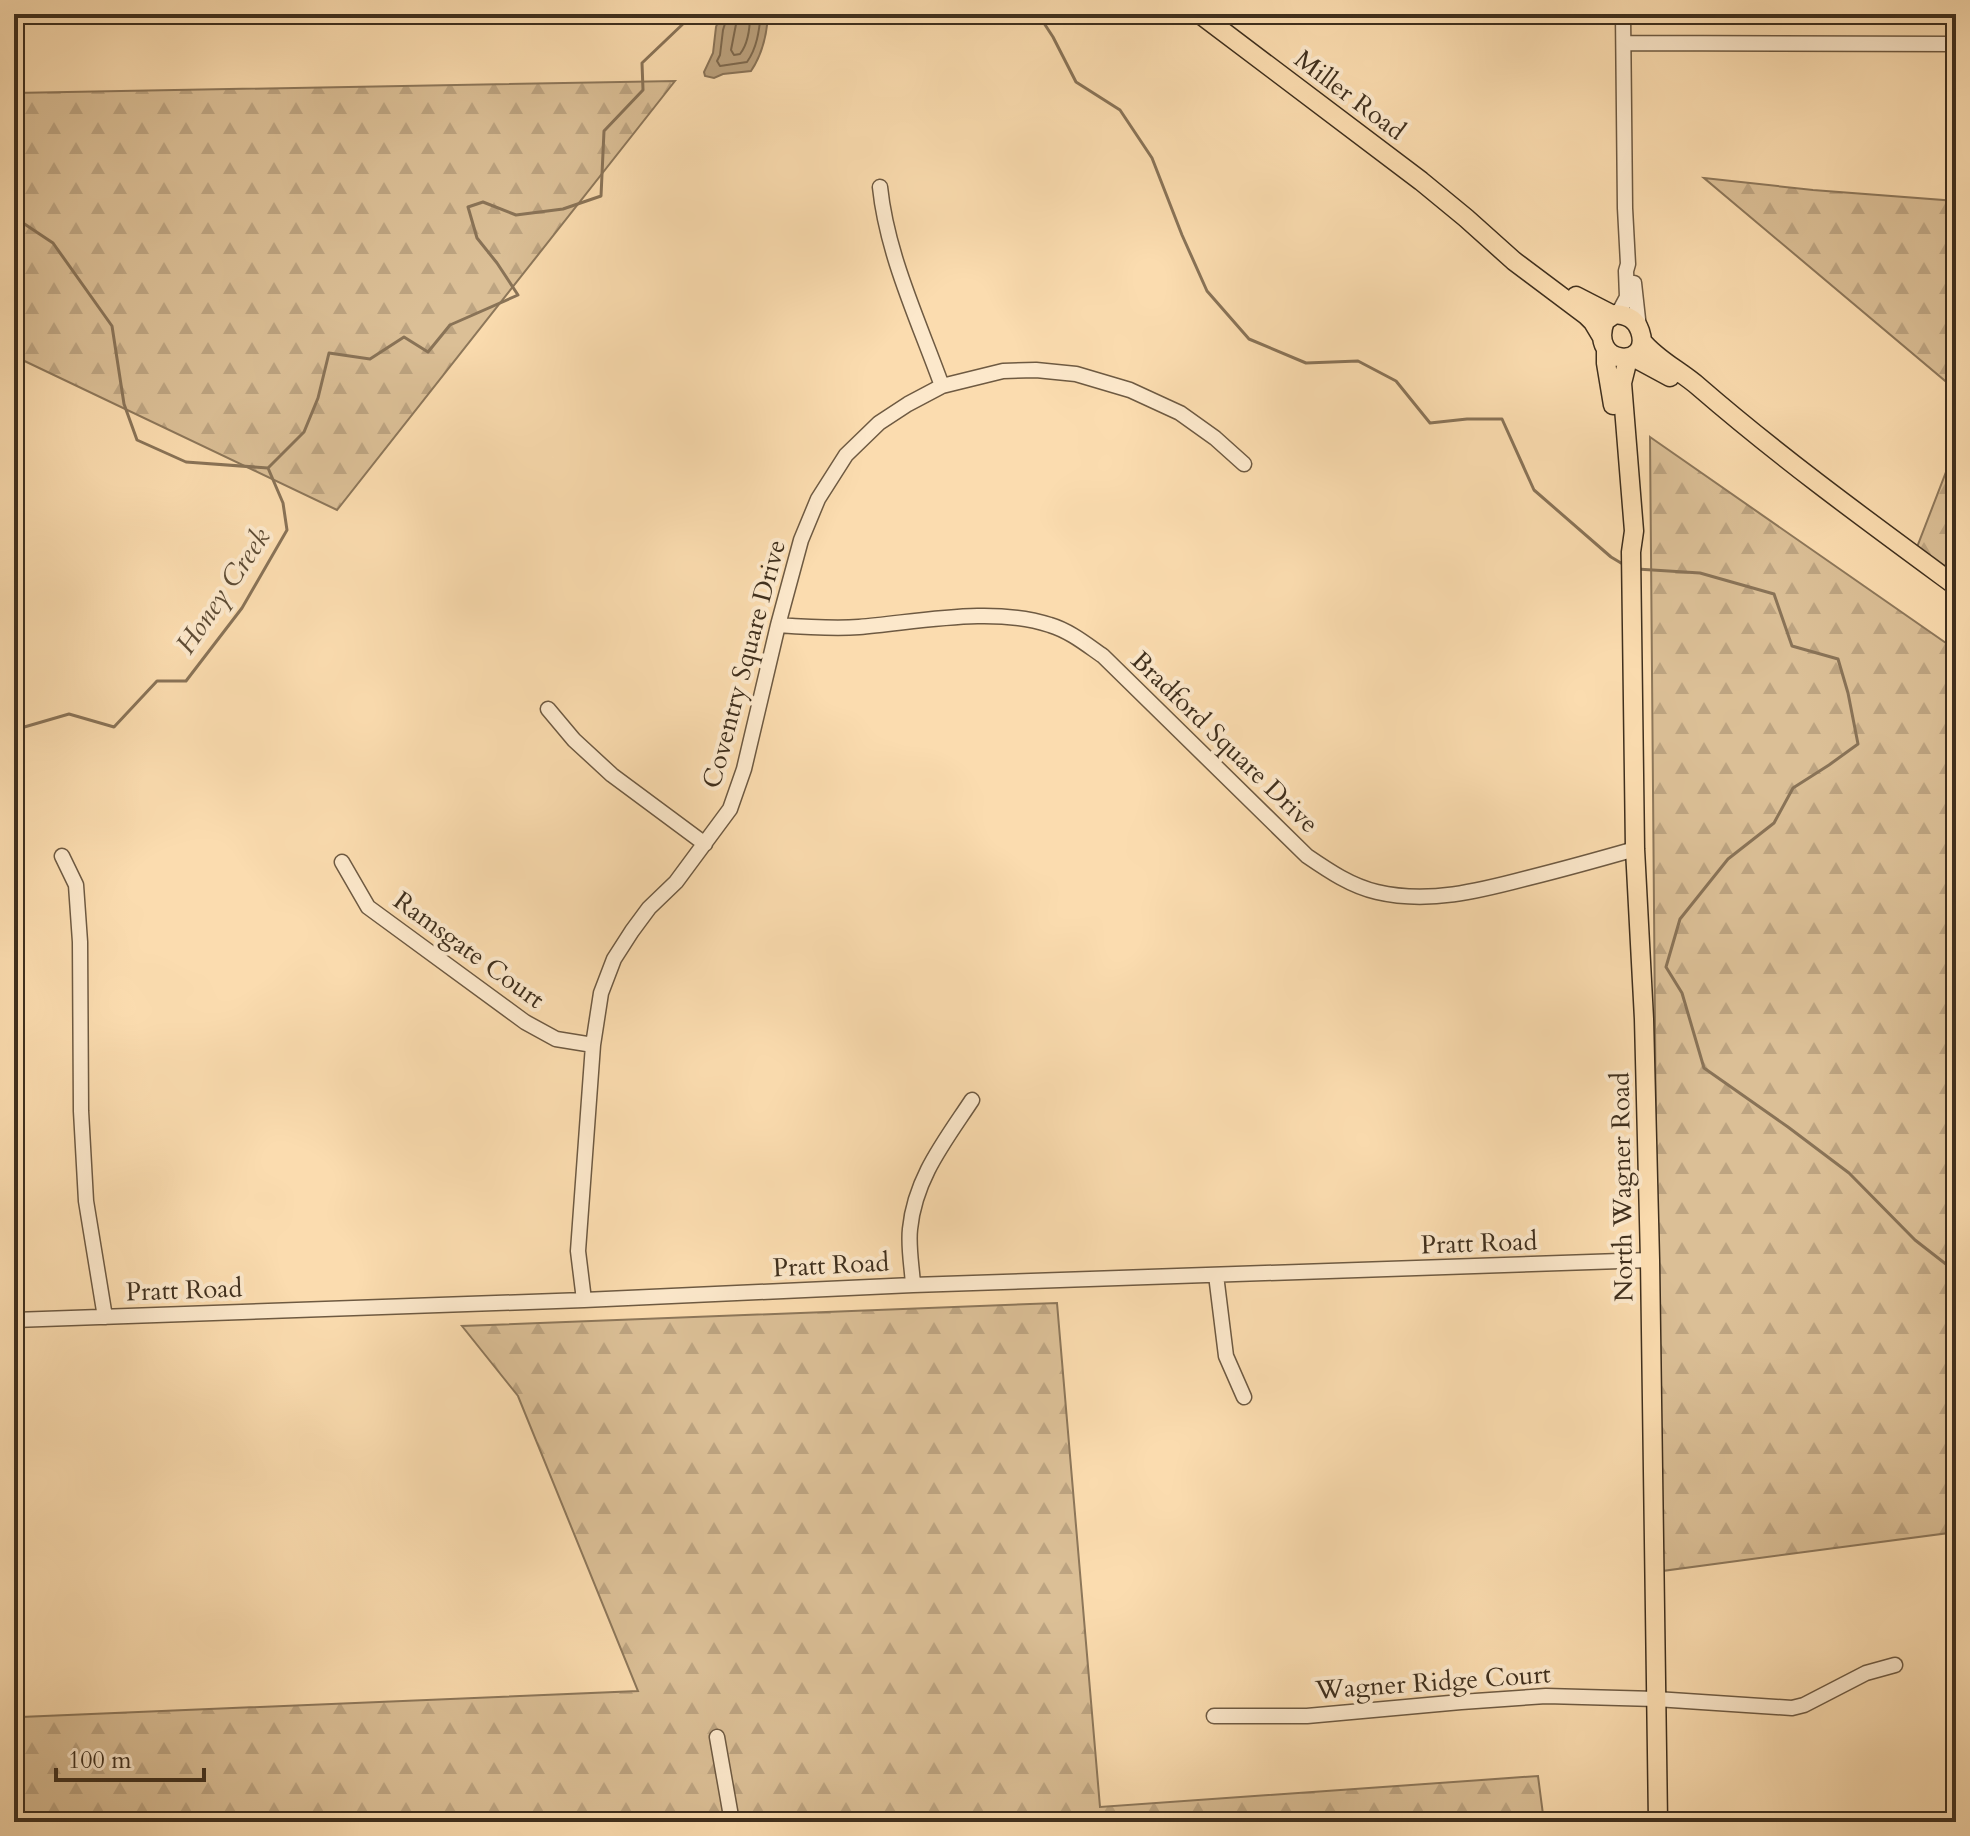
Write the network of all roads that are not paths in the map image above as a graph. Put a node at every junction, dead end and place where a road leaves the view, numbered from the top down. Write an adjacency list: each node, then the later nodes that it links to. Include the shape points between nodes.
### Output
1 (1200, 14): 6 (main road, Miller Road)
2 (1623, 14): 3 (street, North Wagner Road)
3 (1624, 43): 4 (street); 7 (street, North Wagner Road)
4 (1956, 44)
5 (880, 187): 11 (street, via 890,244)
6 (1466, 218): 8 (main road, Miller Road, via 1578,298); 9 (main road, Miller Road, via 1586,315)
7 (1628, 264): 8 (street, North Wagner Road, via 1627,297); 10 (street, North Wagner Road)
8 (1615, 315): 9 (main road, via 1605,321); 10 (main road, via 1630,318)
9 (1604, 343): 10 (main road, via 1616,357); 13 (main road, North Wagner Road)
10 (1635, 346): 13 (main road, North Wagner Road, via 1622,383 1634,531); 14 (main road)
11 (942, 386): 12 (street, Coventry Square Drive, via 1003,371 1076,374 1180,413); 15 (street, Coventry Square Drive, via 879,423 846,455 818,499 801,540)
12 (1244, 464)
13 (1631, 562): 18 (main road, North Wagner Road)
14 (1956, 586)
15 (778, 625): 17 (street, Coventry Square Drive, via 744,769 730,809); 18 (street, Bradford Square Drive, via 856,627 992,615 1053,626 1103,656 1307,856 1337,877 1376,892 1411,897 1483,891)
16 (548, 709): 17 (street, via 612,775)
17 (705, 844): 21 (street, Coventry Square Drive, via 649,908 614,959 601,993)
18 (1635, 849): 23 (main road, North Wagner Road)
19 (62, 856): 27 (street, via 76,885 86,1201)
20 (342, 862): 21 (street, Ramsgate Court, via 368,907 513,1013 556,1039)
21 (593, 1045): 26 (street, Coventry Square Drive, via 578,1251)
22 (972, 1100): 25 (street, via 943,1142 914,1201)
23 (1650, 1260): 24 (street, Pratt Road); 31 (main road, North Wagner Road)
24 (1216, 1275): 25 (street, Pratt Road); 29 (street, via 1226,1356)
25 (913, 1285): 26 (street, Pratt Road)
26 (584, 1300): 27 (street, Pratt Road)
27 (105, 1317): 28 (street, Pratt Road)
28 (14, 1320)
29 (1244, 1397)
30 (1895, 1665): 31 (street, Wagner Ridge Court, via 1792,1708)
31 (1656, 1699): 32 (street, Wagner Ridge Court, via 1546,1696 1307,1716); 35 (main road, North Wagner Road)
32 (1214, 1716)
33 (717, 1737): 34 (street)
34 (732, 1822)
35 (1658, 1822)

